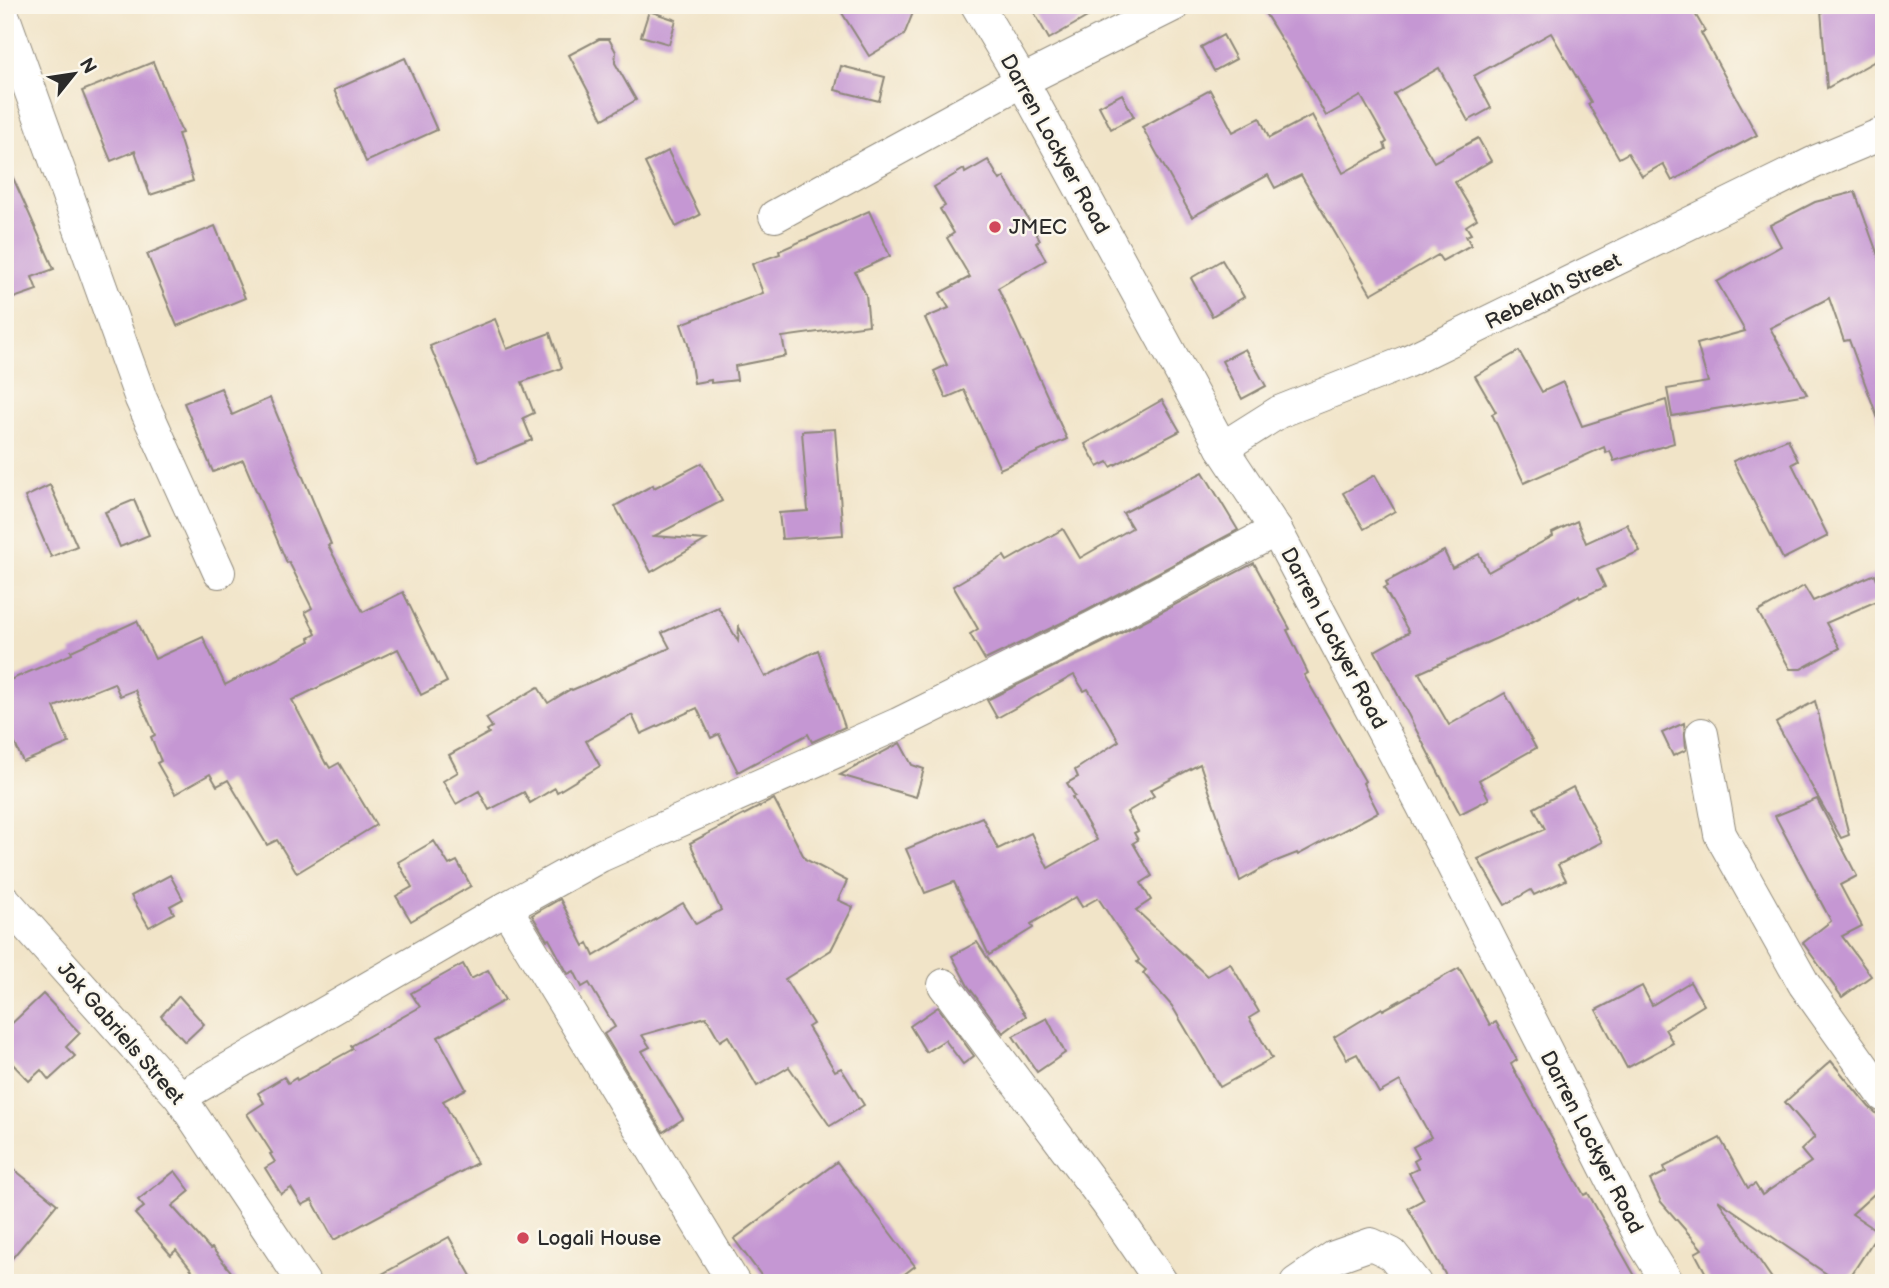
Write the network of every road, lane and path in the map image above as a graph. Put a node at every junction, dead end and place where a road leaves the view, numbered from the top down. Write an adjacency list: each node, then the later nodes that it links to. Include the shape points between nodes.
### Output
1 (977, 5): 4 (street, Darren Lockyer Road)
2 (1174, 5): 4 (street)
3 (5, 20): 9 (street, via 141,400)
4 (1021, 81): 6 (street); 7 (street, Darren Lockyer Road)
5 (1884, 134): 7 (street, Rebekah Street, via 1817,160 1406,362 1279,412)
6 (775, 216)
7 (1223, 448): 8 (street, Darren Lockyer Road)
8 (1276, 530): 12 (street, via 898,724 600,856); 21 (street, Darren Lockyer Road)
9 (219, 572)
10 (1702, 734): 14 (street, via 1720,834 1804,984)
11 (6, 904): 15 (street, Jok Gabriels Street)
12 (506, 908): 15 (street); 17 (street)
13 (944, 985): 18 (street)
14 (1884, 1096)
15 (180, 1097): 16 (street, Jok Gabriels Street)
16 (304, 1283)
17 (734, 1283)
18 (1162, 1283)
19 (1296, 1283): 20 (street, via 1334,1256 1371,1244 1392,1254)
20 (1415, 1283)
21 (1668, 1283)

